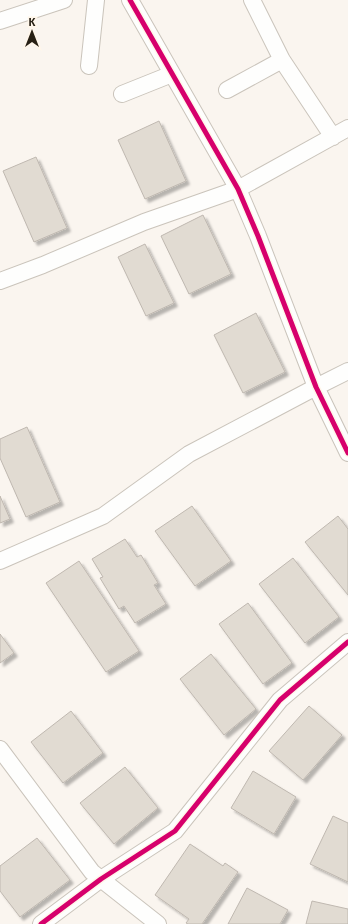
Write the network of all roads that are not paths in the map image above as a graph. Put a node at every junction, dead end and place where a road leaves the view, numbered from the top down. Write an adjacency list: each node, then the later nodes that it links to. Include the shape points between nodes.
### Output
1 (64, 0): 5 (street)
2 (96, 0): 7 (street)
3 (252, 0): 6 (street)
4 (134, 1): 8 (street)
5 (0, 21)
6 (282, 60): 9 (street); 12 (street)
7 (89, 66)
8 (172, 74): 10 (street); 13 (street)
9 (227, 90)
10 (122, 94)
11 (348, 128): 12 (street)
12 (333, 137): 13 (street)
13 (238, 189): 14 (street, via 144,222); 16 (street)
14 (0, 281)
15 (348, 372): 16 (street)
16 (316, 387): 17 (street); 18 (street, via 189,454 103,516)
17 (348, 453)
18 (0, 561)
19 (348, 642): 21 (street, via 280,700 175,831)
20 (0, 749): 21 (street, via 92,872)
21 (101, 879): 22 (street); 23 (street)
22 (41, 924)
23 (158, 924)

